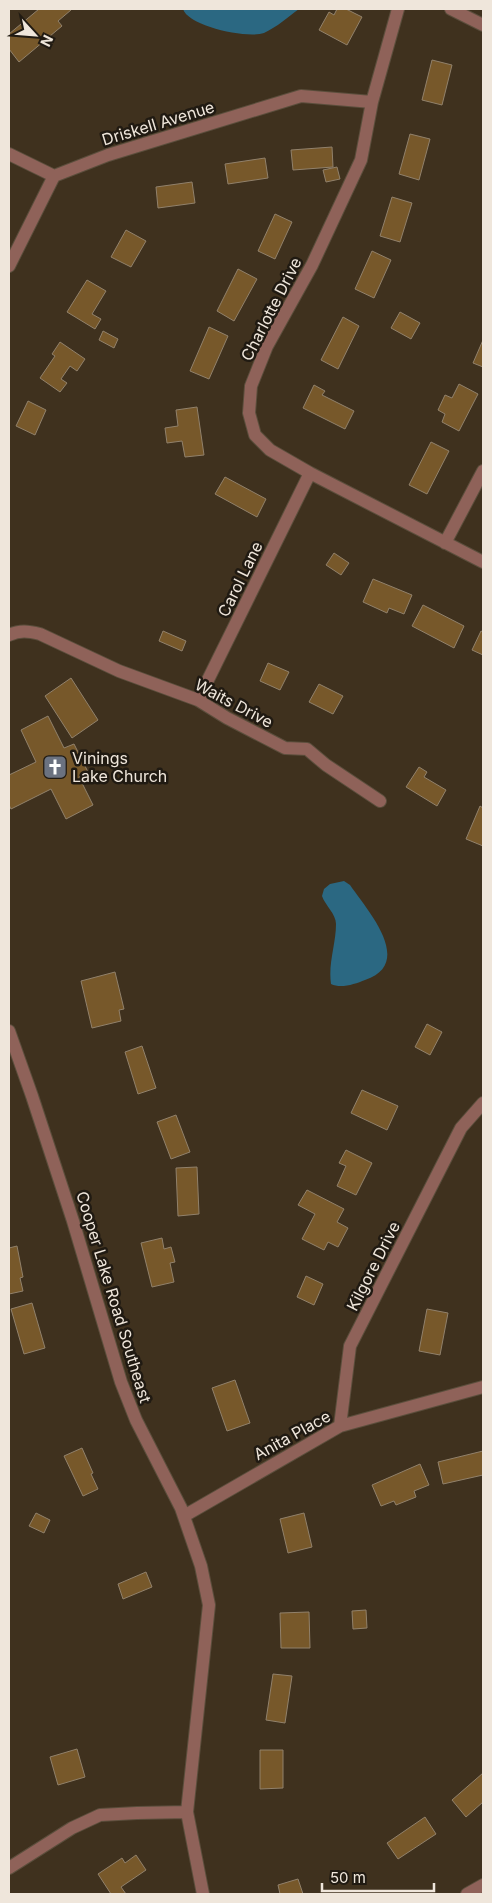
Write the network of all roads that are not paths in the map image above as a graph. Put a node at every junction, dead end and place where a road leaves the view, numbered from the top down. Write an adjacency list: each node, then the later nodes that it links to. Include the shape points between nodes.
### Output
1 (398, 9): 4 (street, Charlotte Drive)
2 (451, 9): 3 (street)
3 (483, 25)
4 (372, 102): 6 (street, Driskell Avenue, via 302,96 108,155); 9 (street, Charlotte Drive, via 361,160 312,265 267,346 252,386 249,413 254,435 270,450)
5 (9, 154): 6 (street)
6 (54, 176): 7 (street)
7 (9, 266)
8 (483, 471): 10 (street)
9 (310, 473): 10 (street, Charlotte Drive); 13 (street, Carol Lane)
10 (445, 543): 11 (street, Charlotte Drive)
11 (483, 562)
12 (9, 635): 13 (street, Waits Drive, via 18,631 40,634 119,671)
13 (198, 700): 14 (street, Waits Drive, via 285,748 306,749)
14 (380, 801)
15 (9, 1031): 19 (street, Cooper Lake Road Southeast, via 73,1221 120,1382)
16 (483, 1103): 18 (street, Kilgore Drive, via 461,1128 350,1346)
17 (483, 1387): 18 (street, Anita Place)
18 (340, 1426): 19 (street, Anita Place)
19 (184, 1516): 20 (street, Cooper Lake Road Southeast, via 201,1566 209,1605)
20 (187, 1812): 21 (street, via 100,1816 72,1828); 23 (street, Cooper Lake Road Southeast)
21 (9, 1868)
22 (483, 1885): 24 (street)
23 (203, 1894)
24 (468, 1894)

